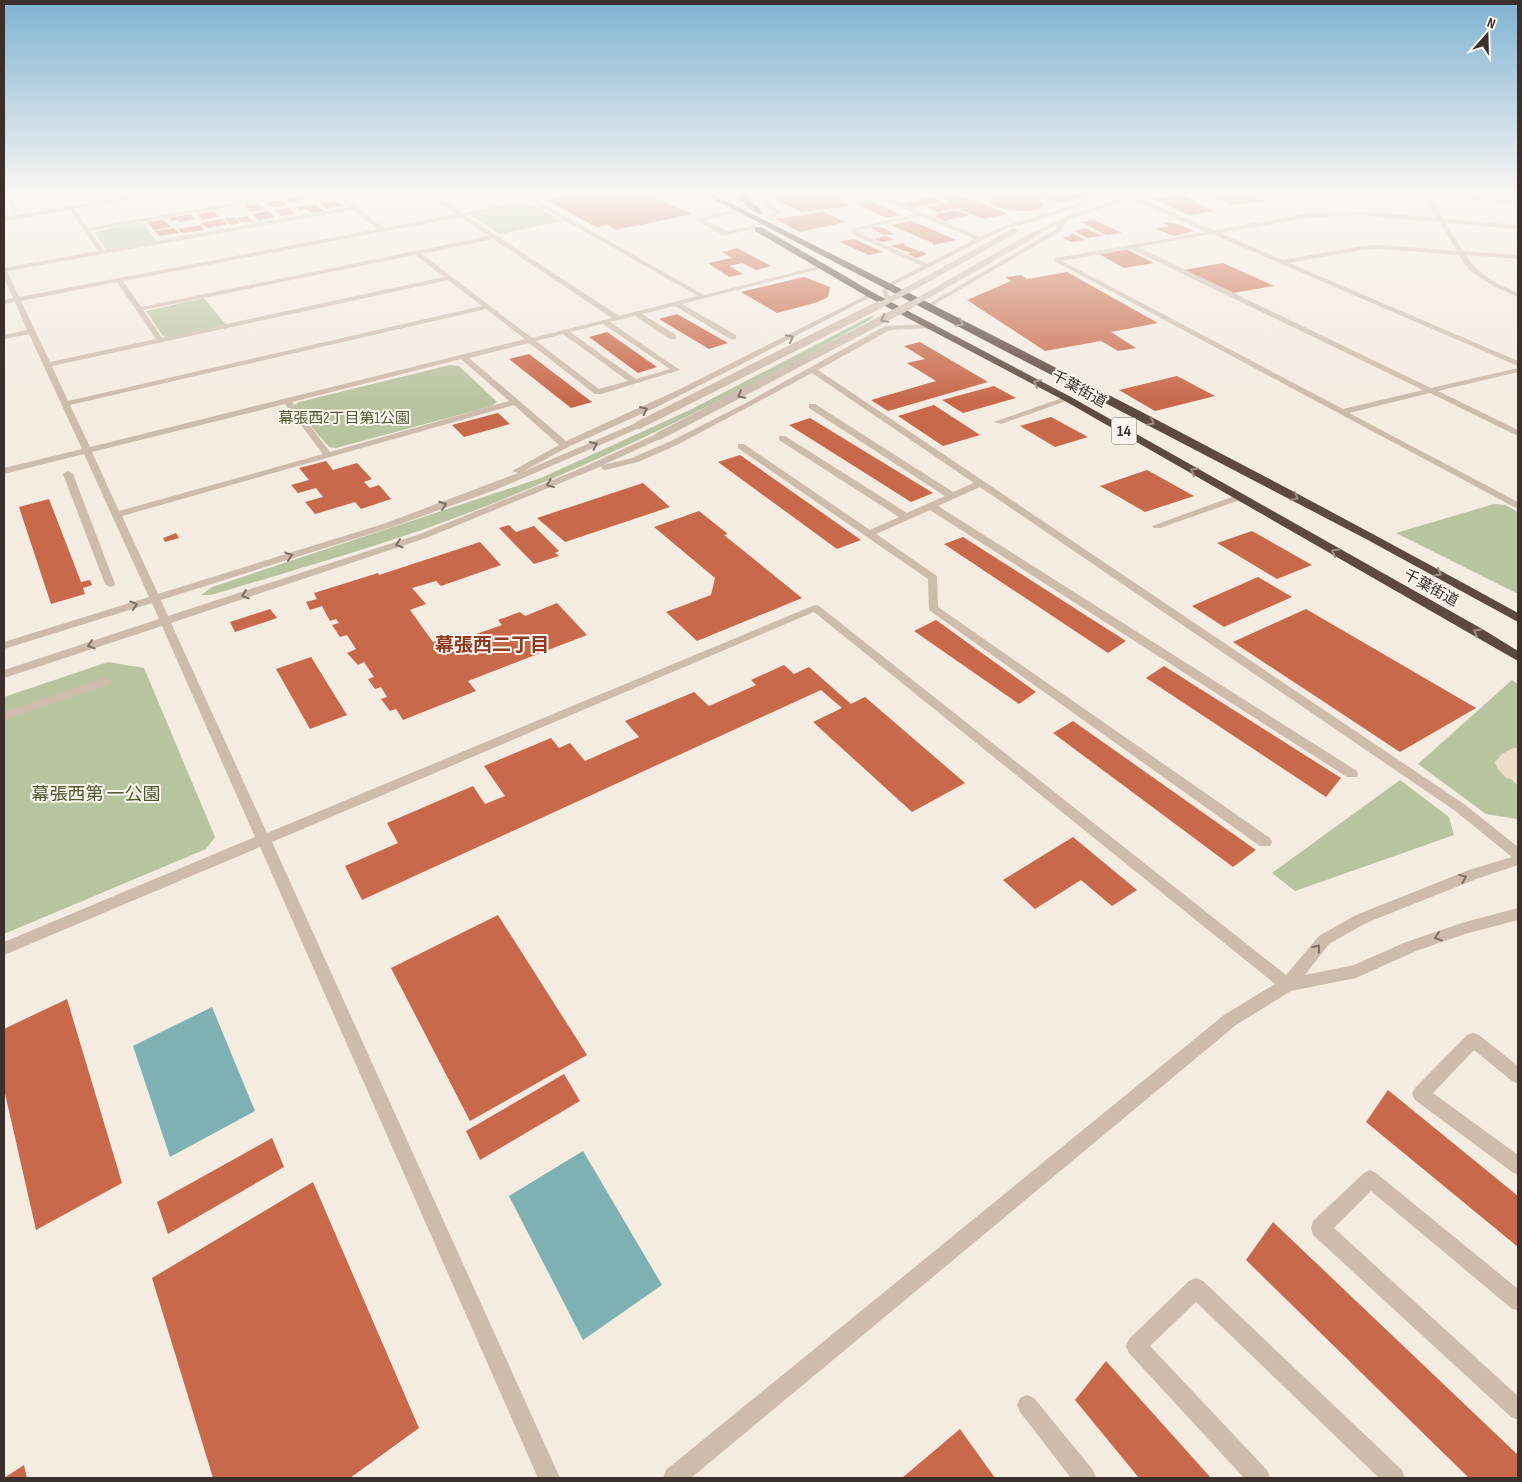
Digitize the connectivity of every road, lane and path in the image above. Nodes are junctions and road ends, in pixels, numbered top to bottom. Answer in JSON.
{"nodes":[{"id":1,"x":43,"y":263,"type":"edge"},
{"id":2,"x":209,"y":263,"type":"edge"},
{"id":3,"x":366,"y":263,"type":"edge"},
{"id":4,"x":430,"y":263,"type":"edge"},
{"id":5,"x":534,"y":263,"type":"edge"},
{"id":6,"x":644,"y":263,"type":"edge"},
{"id":7,"x":817,"y":263,"type":"edge"},
{"id":8,"x":844,"y":263,"type":"edge"},
{"id":9,"x":921,"y":263,"type":"edge"},
{"id":10,"x":933,"y":263,"type":"edge"},
{"id":11,"x":957,"y":263,"type":"edge"},
{"id":12,"x":985,"y":263,"type":"edge"},
{"id":13,"x":1002,"y":263,"type":"edge"},
{"id":14,"x":1062,"y":263,"type":"edge"},
{"id":15,"x":1165,"y":263,"type":"edge"},
{"id":16,"x":1286,"y":263,"type":"edge"},
{"id":17,"x":1466,"y":263,"type":"edge"},
{"id":18,"x":927,"y":266,"type":"junction"},
{"id":19,"x":824,"y":267,"type":"junction"},
{"id":20,"x":4,"y":270,"type":"edge"},
{"id":21,"x":450,"y":278,"type":"junction"},
{"id":22,"x":120,"y":280,"type":"junction"},
{"id":23,"x":888,"y":286,"type":"junction"},
{"id":24,"x":871,"y":295,"type":"junction"},
{"id":25,"x":1518,"y":295,"type":"edge"},
{"id":26,"x":702,"y":296,"type":"junction"},
{"id":27,"x":10,"y":301,"type":"edge"},
{"id":28,"x":675,"y":303,"type":"junction"},
{"id":29,"x":890,"y":305,"type":"junction"},
{"id":30,"x":928,"y":306,"type":"junction"},
{"id":31,"x":486,"y":307,"type":"junction"},
{"id":32,"x":139,"y":309,"type":"junction"},
{"id":33,"x":635,"y":313,"type":"junction"},
{"id":34,"x":617,"y":318,"type":"junction"},
{"id":35,"x":603,"y":321,"type":"junction"},
{"id":36,"x":932,"y":326,"type":"junction"},
{"id":37,"x":563,"y":331,"type":"junction"},
{"id":38,"x":31,"y":332,"type":"junction"},
{"id":39,"x":4,"y":337,"type":"edge"},
{"id":40,"x":673,"y":337,"type":"dead end"},
{"id":41,"x":733,"y":337,"type":"dead end"},
{"id":42,"x":530,"y":340,"type":"junction"},
{"id":43,"x":160,"y":341,"type":"junction"},
{"id":44,"x":462,"y":356,"type":"junction"},
{"id":45,"x":1518,"y":364,"type":"edge"},
{"id":46,"x":47,"y":365,"type":"junction"},
{"id":47,"x":813,"y":370,"type":"junction"},
{"id":48,"x":1518,"y":370,"type":"edge"},
{"id":49,"x":635,"y":382,"type":"junction"},
{"id":50,"x":1430,"y":391,"type":"junction"},
{"id":51,"x":1068,"y":399,"type":"junction"},
{"id":52,"x":286,"y":400,"type":"junction"},
{"id":53,"x":515,"y":402,"type":"junction"},
{"id":54,"x":64,"y":404,"type":"junction"},
{"id":55,"x":812,"y":406,"type":"dead end"},
{"id":56,"x":1342,"y":412,"type":"junction"},
{"id":57,"x":998,"y":422,"type":"dead end"},
{"id":58,"x":1518,"y":433,"type":"edge"},
{"id":59,"x":782,"y":438,"type":"dead end"},
{"id":60,"x":565,"y":445,"type":"junction"},
{"id":61,"x":741,"y":446,"type":"dead end"},
{"id":62,"x":85,"y":450,"type":"junction"},
{"id":63,"x":328,"y":455,"type":"junction"},
{"id":64,"x":4,"y":471,"type":"edge"},
{"id":65,"x":580,"y":472,"type":"junction"},
{"id":66,"x":68,"y":474,"type":"dead end"},
{"id":67,"x":981,"y":483,"type":"junction"},
{"id":68,"x":492,"y":488,"type":"junction"},
{"id":69,"x":952,"y":496,"type":"junction"},
{"id":70,"x":1240,"y":497,"type":"junction"},
{"id":71,"x":931,"y":506,"type":"junction"},
{"id":72,"x":1518,"y":506,"type":"edge"},
{"id":73,"x":116,"y":515,"type":"junction"},
{"id":74,"x":906,"y":517,"type":"junction"},
{"id":75,"x":1157,"y":526,"type":"dead end"},
{"id":76,"x":869,"y":534,"type":"junction"},
{"id":77,"x":110,"y":584,"type":"dead end"},
{"id":78,"x":154,"y":598,"type":"junction"},
{"id":79,"x":1518,"y":618,"type":"edge"},
{"id":80,"x":165,"y":621,"type":"junction"},
{"id":81,"x":4,"y":646,"type":"edge"},
{"id":82,"x":1518,"y":657,"type":"edge"},
{"id":83,"x":4,"y":674,"type":"edge"},
{"id":84,"x":106,"y":681,"type":"dead end"},
{"id":85,"x":4,"y":716,"type":"edge"},
{"id":86,"x":1352,"y":774,"type":"dead end"},
{"id":87,"x":263,"y":840,"type":"junction"},
{"id":88,"x":1265,"y":842,"type":"dead end"},
{"id":89,"x":1518,"y":854,"type":"edge"},
{"id":90,"x":1518,"y":860,"type":"edge"},
{"id":91,"x":1518,"y":914,"type":"edge"},
{"id":92,"x":4,"y":948,"type":"edge"},
{"id":93,"x":1286,"y":985,"type":"junction"},
{"id":94,"x":1518,"y":1076,"type":"edge"},
{"id":95,"x":1518,"y":1166,"type":"edge"},
{"id":96,"x":1518,"y":1301,"type":"edge"},
{"id":97,"x":1027,"y":1405,"type":"dead end"},
{"id":98,"x":1518,"y":1410,"type":"edge"},
{"id":99,"x":549,"y":1478,"type":"edge"},
{"id":100,"x":674,"y":1478,"type":"edge"},
{"id":101,"x":1085,"y":1478,"type":"edge"},
{"id":102,"x":1259,"y":1478,"type":"edge"},
{"id":103,"x":1394,"y":1478,"type":"edge"}],
"edges":[{"from":1,"to":20,"type":"street"},
{"from":2,"to":22,"type":"street"},
{"from":3,"to":32,"type":"street"},
{"from":4,"to":21,"type":"street"},
{"from":5,"to":34,"type":"street"},
{"from":6,"to":26,"type":"street"},
{"from":7,"to":19,"type":"highway","name":"千葉街道","number":"14"},
{"from":8,"to":23,"type":"highway","name":"千葉街道","number":"14"},
{"from":9,"to":18,"type":"street"},
{"from":10,"to":18,"type":"street"},
{"from":68,"to":11,"type":"street","one_way":true,"bridge":true},
{"from":12,"to":65,"type":"street","one_way":true,"bridge":true},
{"from":13,"to":30,"type":"street"},
{"from":14,"to":56,"type":"street"},
{"from":15,"to":50,"type":"street"},
{"from":16,"to":45,"type":"street"},
{"from":17,"to":25,"type":"street"},
{"from":18,"to":23,"type":"street"},
{"from":19,"to":24,"type":"highway","name":"千葉街道","number":"14"},
{"from":19,"to":26,"type":"street"},
{"from":20,"to":27,"type":"street"},
{"from":21,"to":31,"type":"street"},
{"from":21,"to":43,"type":"street"},
{"from":22,"to":27,"type":"street"},
{"from":22,"to":32,"type":"street"},
{"from":23,"to":29,"type":"street"},
{"from":23,"to":30,"type":"highway","name":"千葉街道","number":"14"},
{"from":24,"to":29,"type":"highway","name":"千葉街道","number":"14"},
{"from":60,"to":24,"type":"street","one_way":true},
{"from":26,"to":28,"type":"street"},
{"from":27,"to":38,"type":"street"},
{"from":28,"to":33,"type":"street"},
{"from":28,"to":41,"type":"street"},
{"from":29,"to":36,"type":"highway","name":"千葉街道","number":"14"},
{"from":30,"to":79,"type":"highway","name":"千葉街道","number":"14","one_way":true},
{"from":31,"to":42,"type":"street"},
{"from":31,"to":54,"type":"street"},
{"from":32,"to":43,"type":"street"},
{"from":33,"to":34,"type":"street"},
{"from":33,"to":40,"type":"street"},
{"from":34,"to":35,"type":"street"},
{"from":35,"to":37,"type":"street"},
{"from":35,"to":49,"type":"street"},
{"from":36,"to":47,"type":"street"},
{"from":51,"to":36,"type":"highway","name":"千葉街道","number":"14","one_way":true},
{"from":37,"to":42,"type":"street"},
{"from":37,"to":49,"type":"street"},
{"from":38,"to":39,"type":"street"},
{"from":38,"to":46,"type":"street"},
{"from":42,"to":44,"type":"street"},
{"from":42,"to":49,"type":"street"},
{"from":43,"to":46,"type":"street"},
{"from":44,"to":52,"type":"street"},
{"from":44,"to":53,"type":"street"},
{"from":46,"to":54,"type":"street"},
{"from":47,"to":65,"type":"street"},
{"from":47,"to":67,"type":"street"},
{"from":48,"to":50,"type":"street"},
{"from":50,"to":56,"type":"street"},
{"from":50,"to":58,"type":"street"},
{"from":51,"to":57,"type":"street"},
{"from":70,"to":51,"type":"highway","name":"千葉街道","number":"14","one_way":true},
{"from":52,"to":62,"type":"street"},
{"from":52,"to":63,"type":"street"},
{"from":53,"to":60,"type":"street"},
{"from":53,"to":63,"type":"street"},
{"from":54,"to":62,"type":"street"},
{"from":55,"to":69,"type":"street"},
{"from":56,"to":72,"type":"street"},
{"from":59,"to":74,"type":"street"},
{"from":60,"to":68,"type":"street"},
{"from":61,"to":76,"type":"street"},
{"from":62,"to":64,"type":"street"},
{"from":62,"to":73,"type":"street"},
{"from":63,"to":73,"type":"street"},
{"from":65,"to":80,"type":"street","one_way":true},
{"from":66,"to":77,"type":"street"},
{"from":67,"to":69,"type":"street"},
{"from":67,"to":89,"type":"street"},
{"from":78,"to":68,"type":"street","one_way":true},
{"from":69,"to":71,"type":"street"},
{"from":70,"to":75,"type":"street"},
{"from":82,"to":70,"type":"highway","name":"千葉街道","number":"14","one_way":true},
{"from":71,"to":74,"type":"street"},
{"from":71,"to":86,"type":"street"},
{"from":73,"to":78,"type":"street"},
{"from":74,"to":76,"type":"street"},
{"from":76,"to":88,"type":"street"},
{"from":78,"to":80,"type":"street"},
{"from":81,"to":78,"type":"street","one_way":true},
{"from":80,"to":83,"type":"street","one_way":true},
{"from":80,"to":87,"type":"street"},
{"from":84,"to":85,"type":"street"},
{"from":87,"to":92,"type":"street"},
{"from":87,"to":93,"type":"street"},
{"from":87,"to":99,"type":"street"},
{"from":93,"to":90,"type":"street","one_way":true},
{"from":91,"to":93,"type":"street","one_way":true},
{"from":93,"to":100,"type":"street"},
{"from":94,"to":95,"type":"street"},
{"from":96,"to":98,"type":"street"},
{"from":97,"to":101,"type":"street"},
{"from":102,"to":103,"type":"street"}]}
